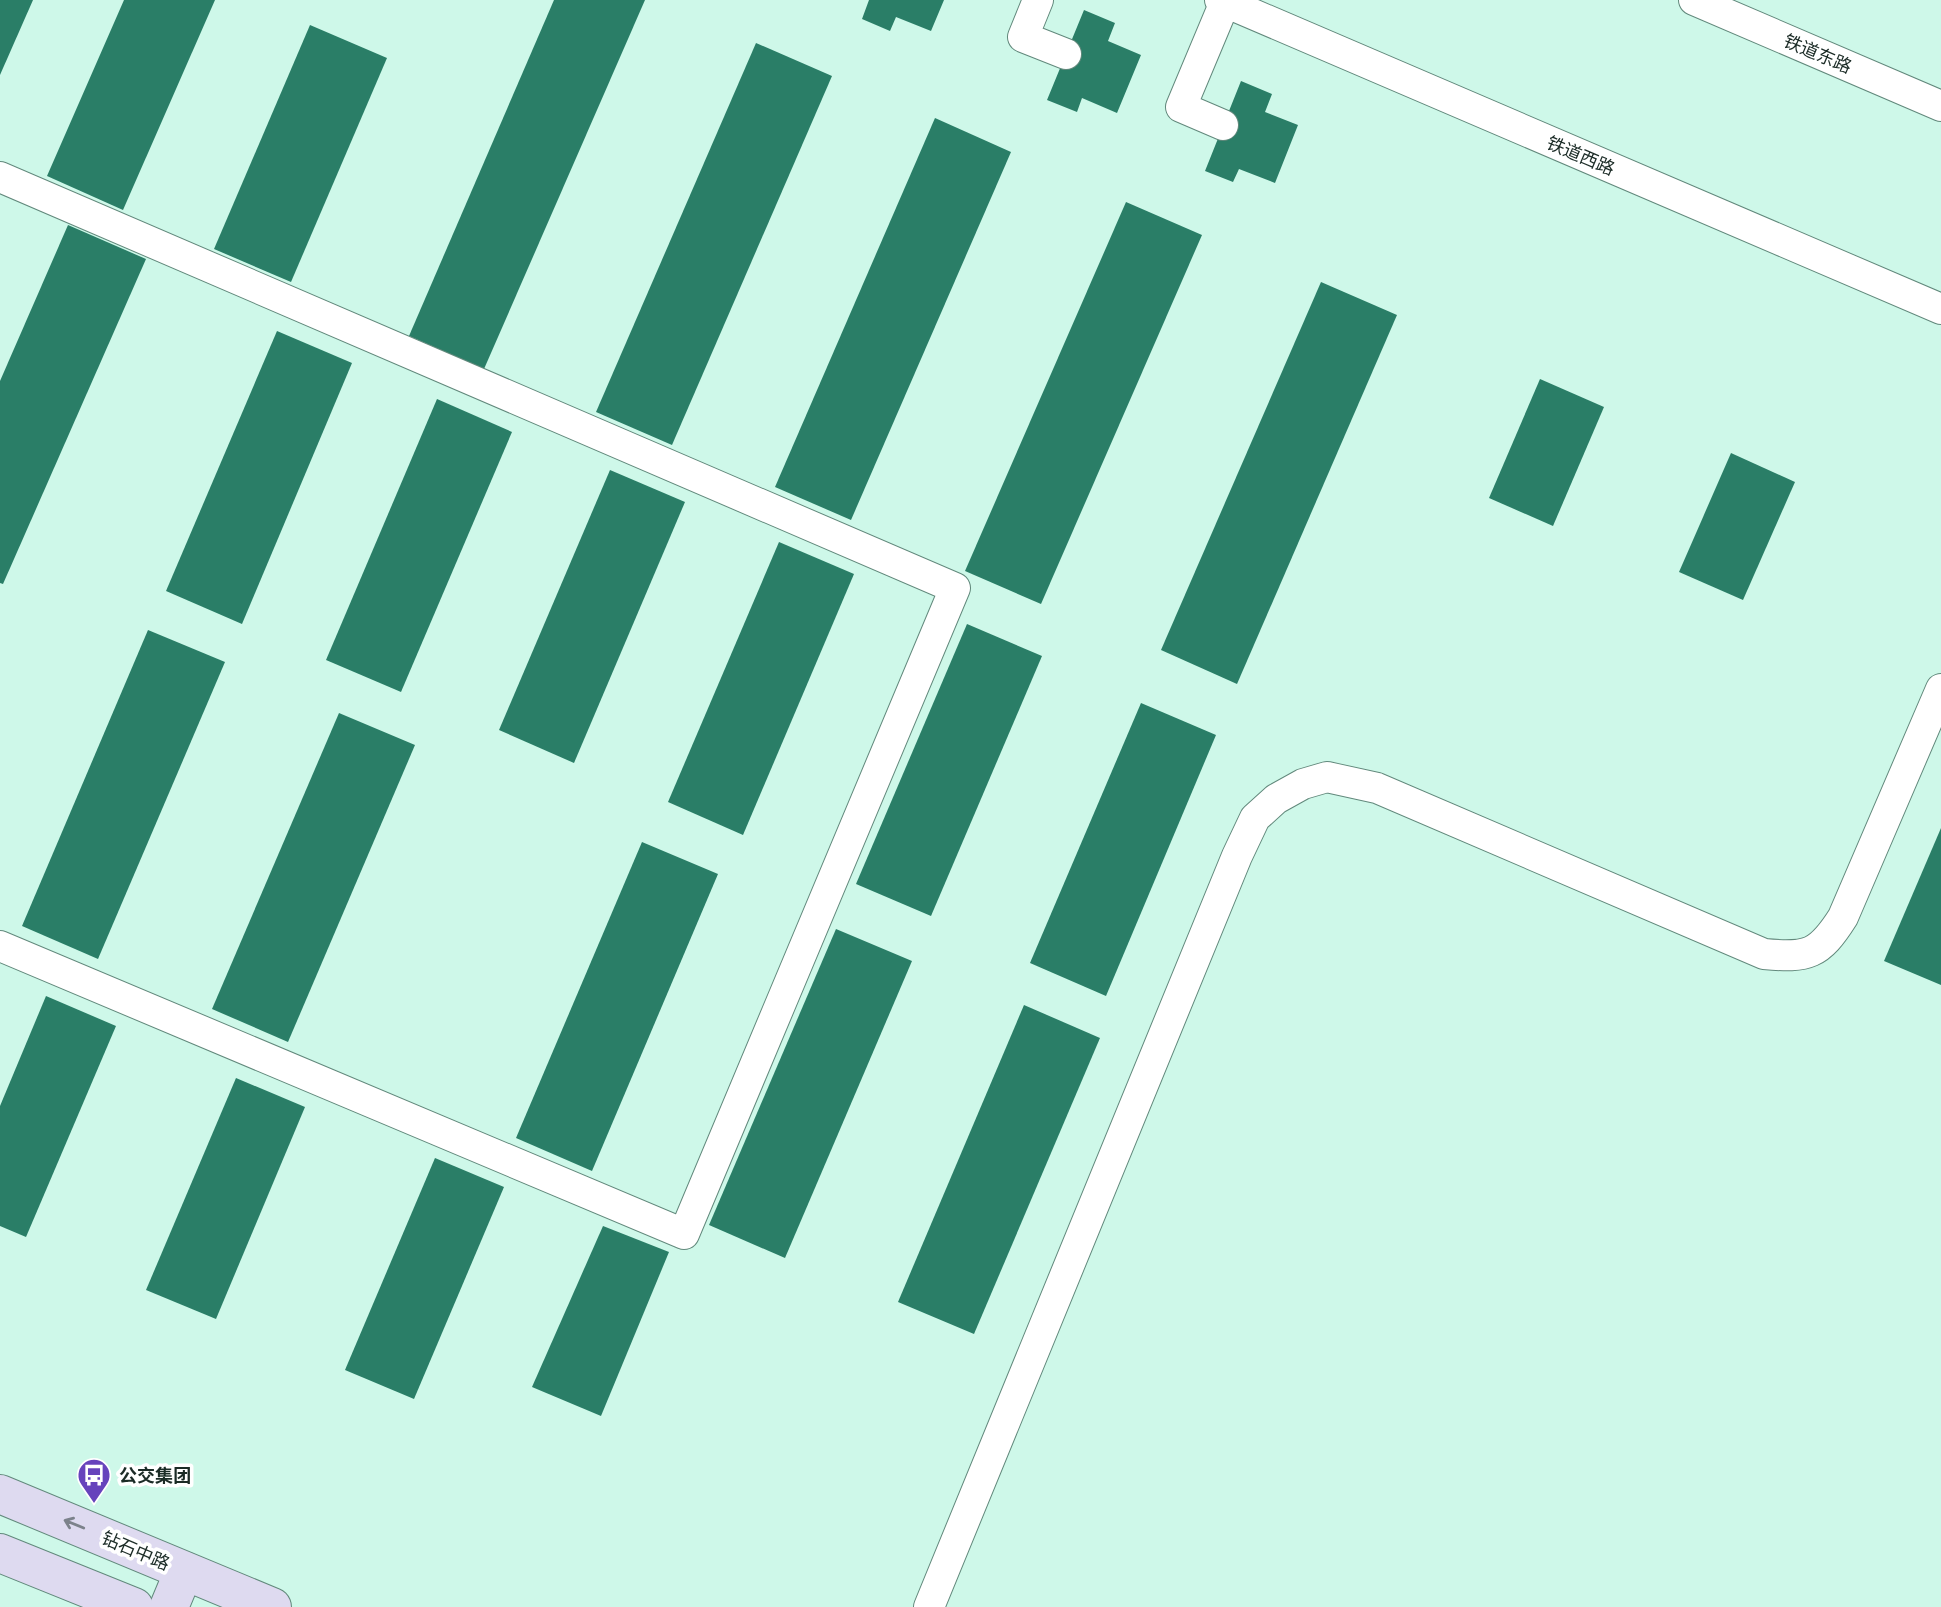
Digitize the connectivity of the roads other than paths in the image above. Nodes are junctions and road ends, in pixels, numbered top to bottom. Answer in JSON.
{"nodes":[{"id":1,"x":1038,"y":0,"type":"edge"},
{"id":2,"x":1694,"y":0,"type":"edge"},
{"id":3,"x":1222,"y":1,"type":"edge"},
{"id":4,"x":1066,"y":54,"type":"dead end"},
{"id":5,"x":1941,"y":106,"type":"edge"},
{"id":6,"x":1223,"y":125,"type":"dead end"},
{"id":7,"x":0,"y":177,"type":"edge"},
{"id":8,"x":1941,"y":309,"type":"edge"},
{"id":9,"x":1941,"y":689,"type":"edge"},
{"id":10,"x":0,"y":946,"type":"edge"},
{"id":11,"x":0,"y":1494,"type":"edge"},
{"id":12,"x":0,"y":1553,"type":"edge"},
{"id":13,"x":184,"y":1571,"type":"junction"},
{"id":14,"x":134,"y":1607,"type":"edge"},
{"id":15,"x":169,"y":1607,"type":"edge"},
{"id":16,"x":272,"y":1607,"type":"edge"},
{"id":17,"x":929,"y":1607,"type":"edge"}],
"edges":[{"from":1,"to":4,"type":"street"},
{"from":2,"to":5,"type":"street","name":"铁道东路"},
{"from":3,"to":6,"type":"street"},
{"from":3,"to":8,"type":"street","name":"铁道西路"},
{"from":7,"to":10,"type":"street"},
{"from":9,"to":17,"type":"street"},
{"from":13,"to":11,"type":"main road","name":"钻石中路","one_way":true},
{"from":12,"to":14,"type":"main road"},
{"from":13,"to":15,"type":"main road"},
{"from":13,"to":16,"type":"main road","name":"钻石中路"}]}
